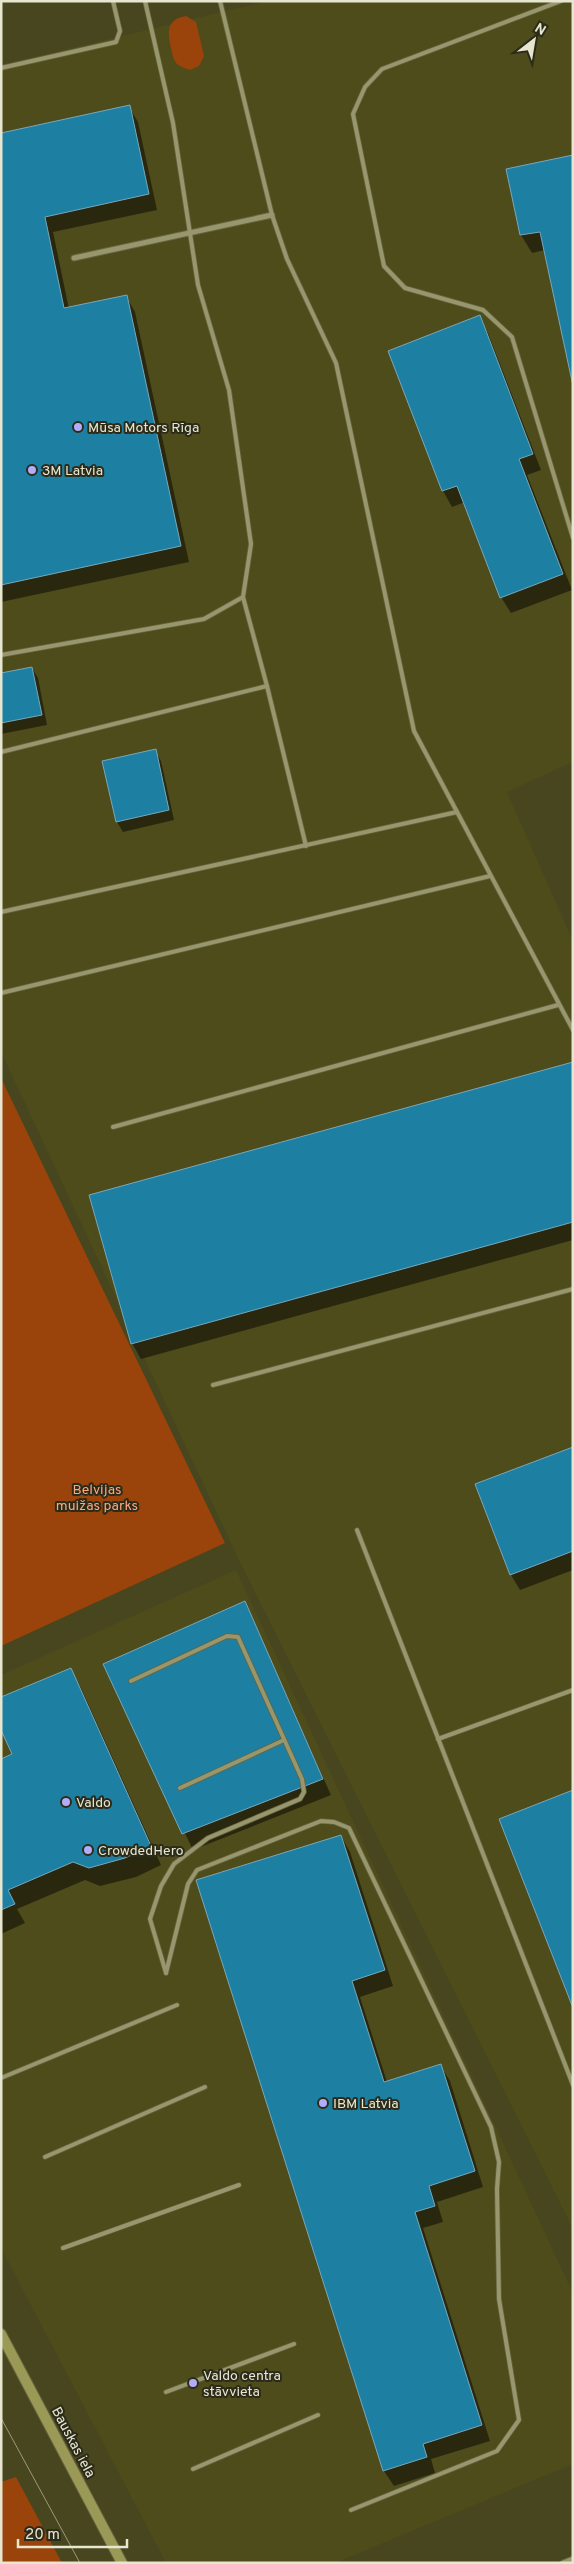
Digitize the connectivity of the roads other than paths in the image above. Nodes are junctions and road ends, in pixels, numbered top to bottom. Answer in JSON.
{"nodes":[{"id":1,"x":113,"y":1,"type":"edge"},
{"id":2,"x":145,"y":1,"type":"edge"},
{"id":3,"x":220,"y":1,"type":"edge"},
{"id":4,"x":561,"y":1,"type":"edge"},
{"id":5,"x":1,"y":68,"type":"edge"},
{"id":6,"x":272,"y":216,"type":"junction"},
{"id":7,"x":190,"y":232,"type":"junction"},
{"id":8,"x":74,"y":258,"type":"dead end"},
{"id":9,"x":573,"y":538,"type":"edge"},
{"id":10,"x":243,"y":597,"type":"junction"},
{"id":11,"x":1,"y":655,"type":"edge"},
{"id":12,"x":266,"y":686,"type":"junction"},
{"id":13,"x":1,"y":752,"type":"edge"},
{"id":14,"x":457,"y":812,"type":"junction"},
{"id":15,"x":306,"y":846,"type":"junction"},
{"id":16,"x":490,"y":876,"type":"junction"},
{"id":17,"x":1,"y":912,"type":"edge"},
{"id":18,"x":1,"y":993,"type":"edge"},
{"id":19,"x":558,"y":1005,"type":"junction"},
{"id":20,"x":573,"y":1030,"type":"edge"},
{"id":21,"x":113,"y":1128,"type":"dead end"},
{"id":22,"x":573,"y":1289,"type":"edge"},
{"id":23,"x":213,"y":1385,"type":"dead end"},
{"id":24,"x":357,"y":1530,"type":"dead end"},
{"id":25,"x":131,"y":1681,"type":"dead end"},
{"id":26,"x":573,"y":1690,"type":"edge"},
{"id":27,"x":438,"y":1739,"type":"junction"},
{"id":28,"x":284,"y":1740,"type":"junction"},
{"id":29,"x":180,"y":1788,"type":"dead end"},
{"id":30,"x":177,"y":2005,"type":"dead end"},
{"id":31,"x":1,"y":2078,"type":"edge"},
{"id":32,"x":573,"y":2085,"type":"edge"},
{"id":33,"x":205,"y":2087,"type":"dead end"},
{"id":34,"x":45,"y":2157,"type":"dead end"},
{"id":35,"x":239,"y":2185,"type":"dead end"},
{"id":36,"x":63,"y":2248,"type":"dead end"},
{"id":37,"x":1,"y":2334,"type":"edge"},
{"id":38,"x":294,"y":2344,"type":"dead end"},
{"id":39,"x":166,"y":2392,"type":"dead end"},
{"id":40,"x":318,"y":2415,"type":"dead end"},
{"id":41,"x":193,"y":2469,"type":"dead end"},
{"id":42,"x":351,"y":2510,"type":"dead end"},
{"id":43,"x":573,"y":2559,"type":"edge"},
{"id":44,"x":122,"y":2563,"type":"edge"},
{"id":45,"x":563,"y":2563,"type":"edge"}],
"edges":[{"from":1,"to":5,"type":"lane"},
{"from":2,"to":7,"type":"lane"},
{"from":3,"to":6,"type":"lane"},
{"from":4,"to":9,"type":"lane"},
{"from":6,"to":7,"type":"street"},
{"from":6,"to":14,"type":"lane"},
{"from":7,"to":8,"type":"street"},
{"from":7,"to":10,"type":"lane"},
{"from":10,"to":11,"type":"lane"},
{"from":10,"to":12,"type":"lane"},
{"from":12,"to":13,"type":"lane"},
{"from":12,"to":15,"type":"lane"},
{"from":14,"to":15,"type":"lane"},
{"from":14,"to":16,"type":"lane"},
{"from":15,"to":17,"type":"lane"},
{"from":16,"to":18,"type":"lane"},
{"from":16,"to":19,"type":"lane"},
{"from":19,"to":20,"type":"lane"},
{"from":19,"to":21,"type":"lane"},
{"from":22,"to":23,"type":"lane"},
{"from":24,"to":27,"type":"lane"},
{"from":25,"to":28,"type":"lane"},
{"from":26,"to":27,"type":"lane"},
{"from":27,"to":32,"type":"lane"},
{"from":28,"to":29,"type":"lane"},
{"from":28,"to":42,"type":"lane"},
{"from":30,"to":31,"type":"lane"},
{"from":33,"to":34,"type":"lane"},
{"from":35,"to":36,"type":"lane"},
{"from":37,"to":44,"type":"street","name":"Bauskas iela"},
{"from":38,"to":39,"type":"lane"},
{"from":40,"to":41,"type":"lane"},
{"from":43,"to":45,"type":"street"}]}
